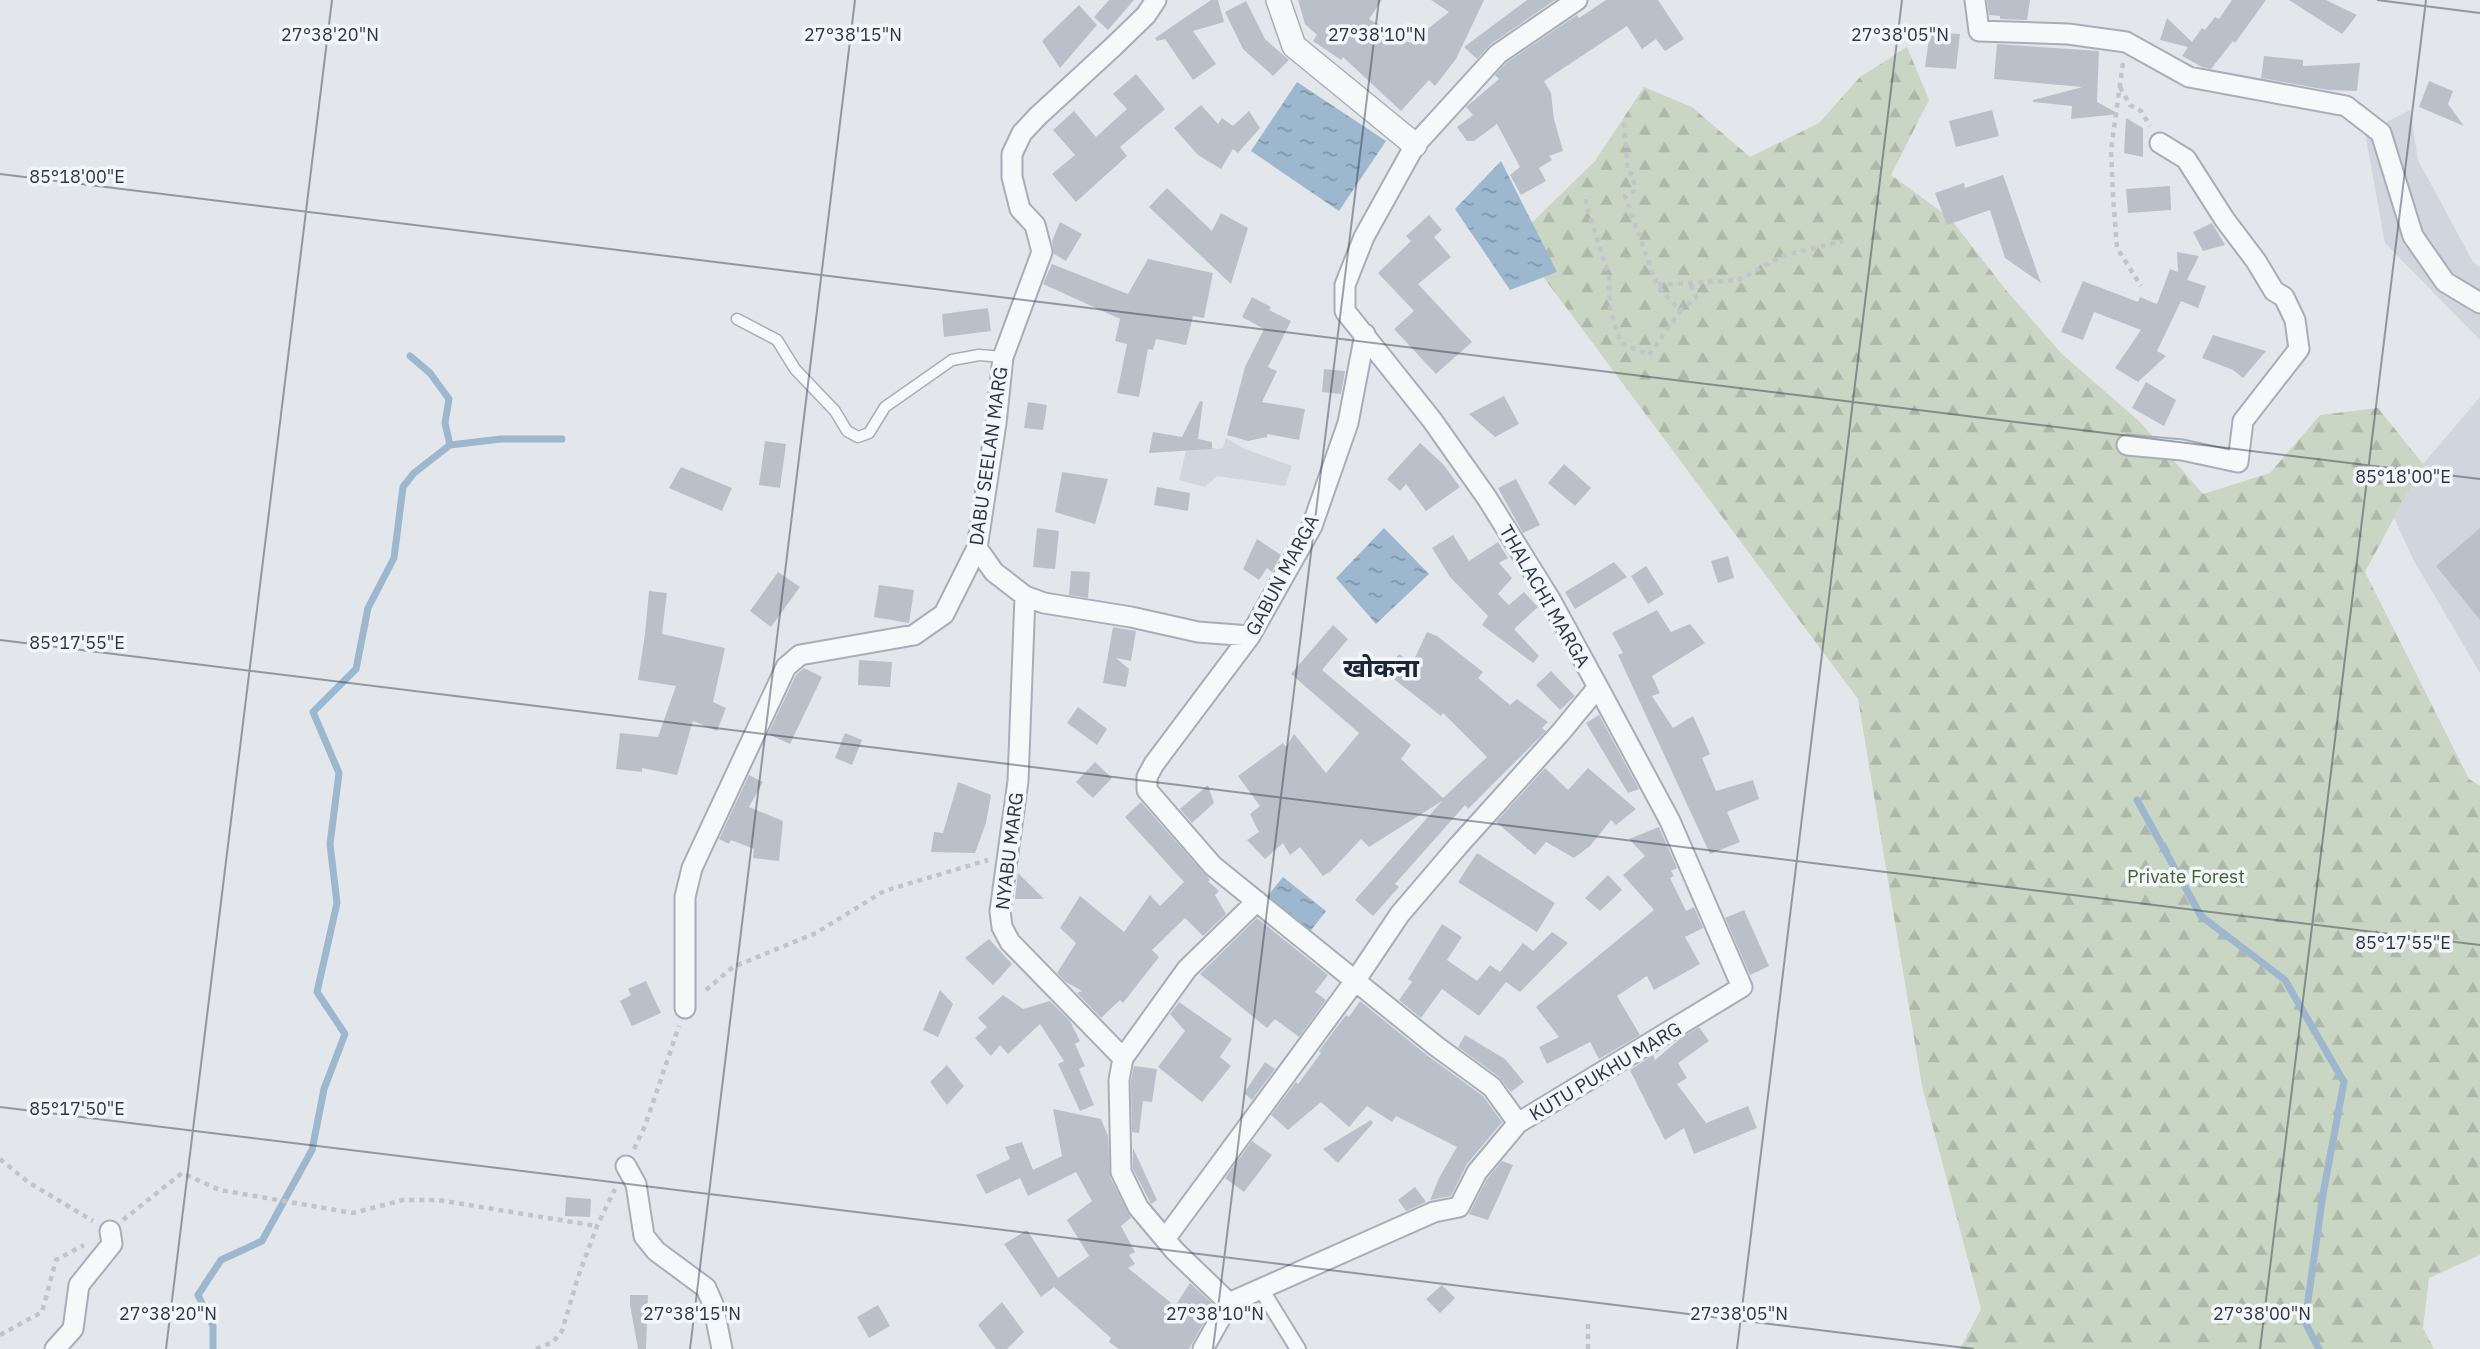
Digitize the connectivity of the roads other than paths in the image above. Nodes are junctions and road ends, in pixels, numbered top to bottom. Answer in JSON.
{"nodes":[{"id":1,"x":1157,"y":0,"type":"edge"},
{"id":2,"x":1278,"y":0,"type":"edge"},
{"id":3,"x":1577,"y":0,"type":"edge"},
{"id":4,"x":1975,"y":0,"type":"edge"},
{"id":5,"x":2160,"y":143,"type":"road end"},
{"id":6,"x":1415,"y":145,"type":"junction"},
{"id":7,"x":2480,"y":303,"type":"edge"},
{"id":8,"x":737,"y":319,"type":"dead end"},
{"id":9,"x":1365,"y":334,"type":"junction"},
{"id":10,"x":1003,"y":358,"type":"junction"},
{"id":11,"x":2127,"y":444,"type":"dead end"},
{"id":12,"x":977,"y":548,"type":"junction"},
{"id":13,"x":1025,"y":596,"type":"junction"},
{"id":14,"x":1250,"y":636,"type":"junction"},
{"id":15,"x":1598,"y":687,"type":"junction"},
{"id":16,"x":1257,"y":901,"type":"junction"},
{"id":17,"x":1354,"y":981,"type":"junction"},
{"id":18,"x":685,"y":1007,"type":"road end"},
{"id":19,"x":1123,"y":1058,"type":"junction"},
{"id":20,"x":1518,"y":1123,"type":"junction"},
{"id":21,"x":626,"y":1166,"type":"road end"},
{"id":22,"x":110,"y":1231,"type":"road end"},
{"id":23,"x":1165,"y":1239,"type":"junction"},
{"id":24,"x":1261,"y":1289,"type":"junction"},
{"id":25,"x":1229,"y":1303,"type":"junction"},
{"id":26,"x":55,"y":1349,"type":"edge"},
{"id":27,"x":722,"y":1349,"type":"edge"},
{"id":28,"x":1203,"y":1349,"type":"edge"},
{"id":29,"x":1297,"y":1349,"type":"edge"}],
"edges":[{"from":1,"to":10,"type":"street","name":"DABU SEELAN MARG"},
{"from":2,"to":6,"type":"street"},
{"from":3,"to":6,"type":"street","name":"THALACHI MARGA"},
{"from":4,"to":7,"type":"street"},
{"from":5,"to":11,"type":"street"},
{"from":6,"to":9,"type":"street","name":"THALACHI MARGA"},
{"from":8,"to":10,"type":"lane"},
{"from":9,"to":14,"type":"street","name":"GABUN MARGA"},
{"from":9,"to":15,"type":"street","name":"THALACHI MARGA"},
{"from":10,"to":12,"type":"street","name":"DABU SEELAN MARG"},
{"from":12,"to":13,"type":"street"},
{"from":12,"to":18,"type":"street","name":"DABU SEELAN MARG"},
{"from":13,"to":14,"type":"street"},
{"from":13,"to":19,"type":"street","name":"NYABU MARG"},
{"from":14,"to":16,"type":"street","name":"GABUN MARGA"},
{"from":15,"to":17,"type":"street","name":"THALACHI MARGA"},
{"from":15,"to":20,"type":"street","name":"KUTU PUKHU MARG"},
{"from":16,"to":17,"type":"street"},
{"from":16,"to":19,"type":"street"},
{"from":17,"to":20,"type":"street"},
{"from":17,"to":23,"type":"street","name":"THALACHI MARGA"},
{"from":19,"to":23,"type":"street"},
{"from":20,"to":24,"type":"street","name":"KUTU PUKHU MARG"},
{"from":21,"to":27,"type":"street"},
{"from":22,"to":26,"type":"street"},
{"from":23,"to":25,"type":"street"},
{"from":24,"to":25,"type":"street","name":"KUTU PUKHU MARG"},
{"from":24,"to":29,"type":"street"},
{"from":25,"to":28,"type":"street"}]}
